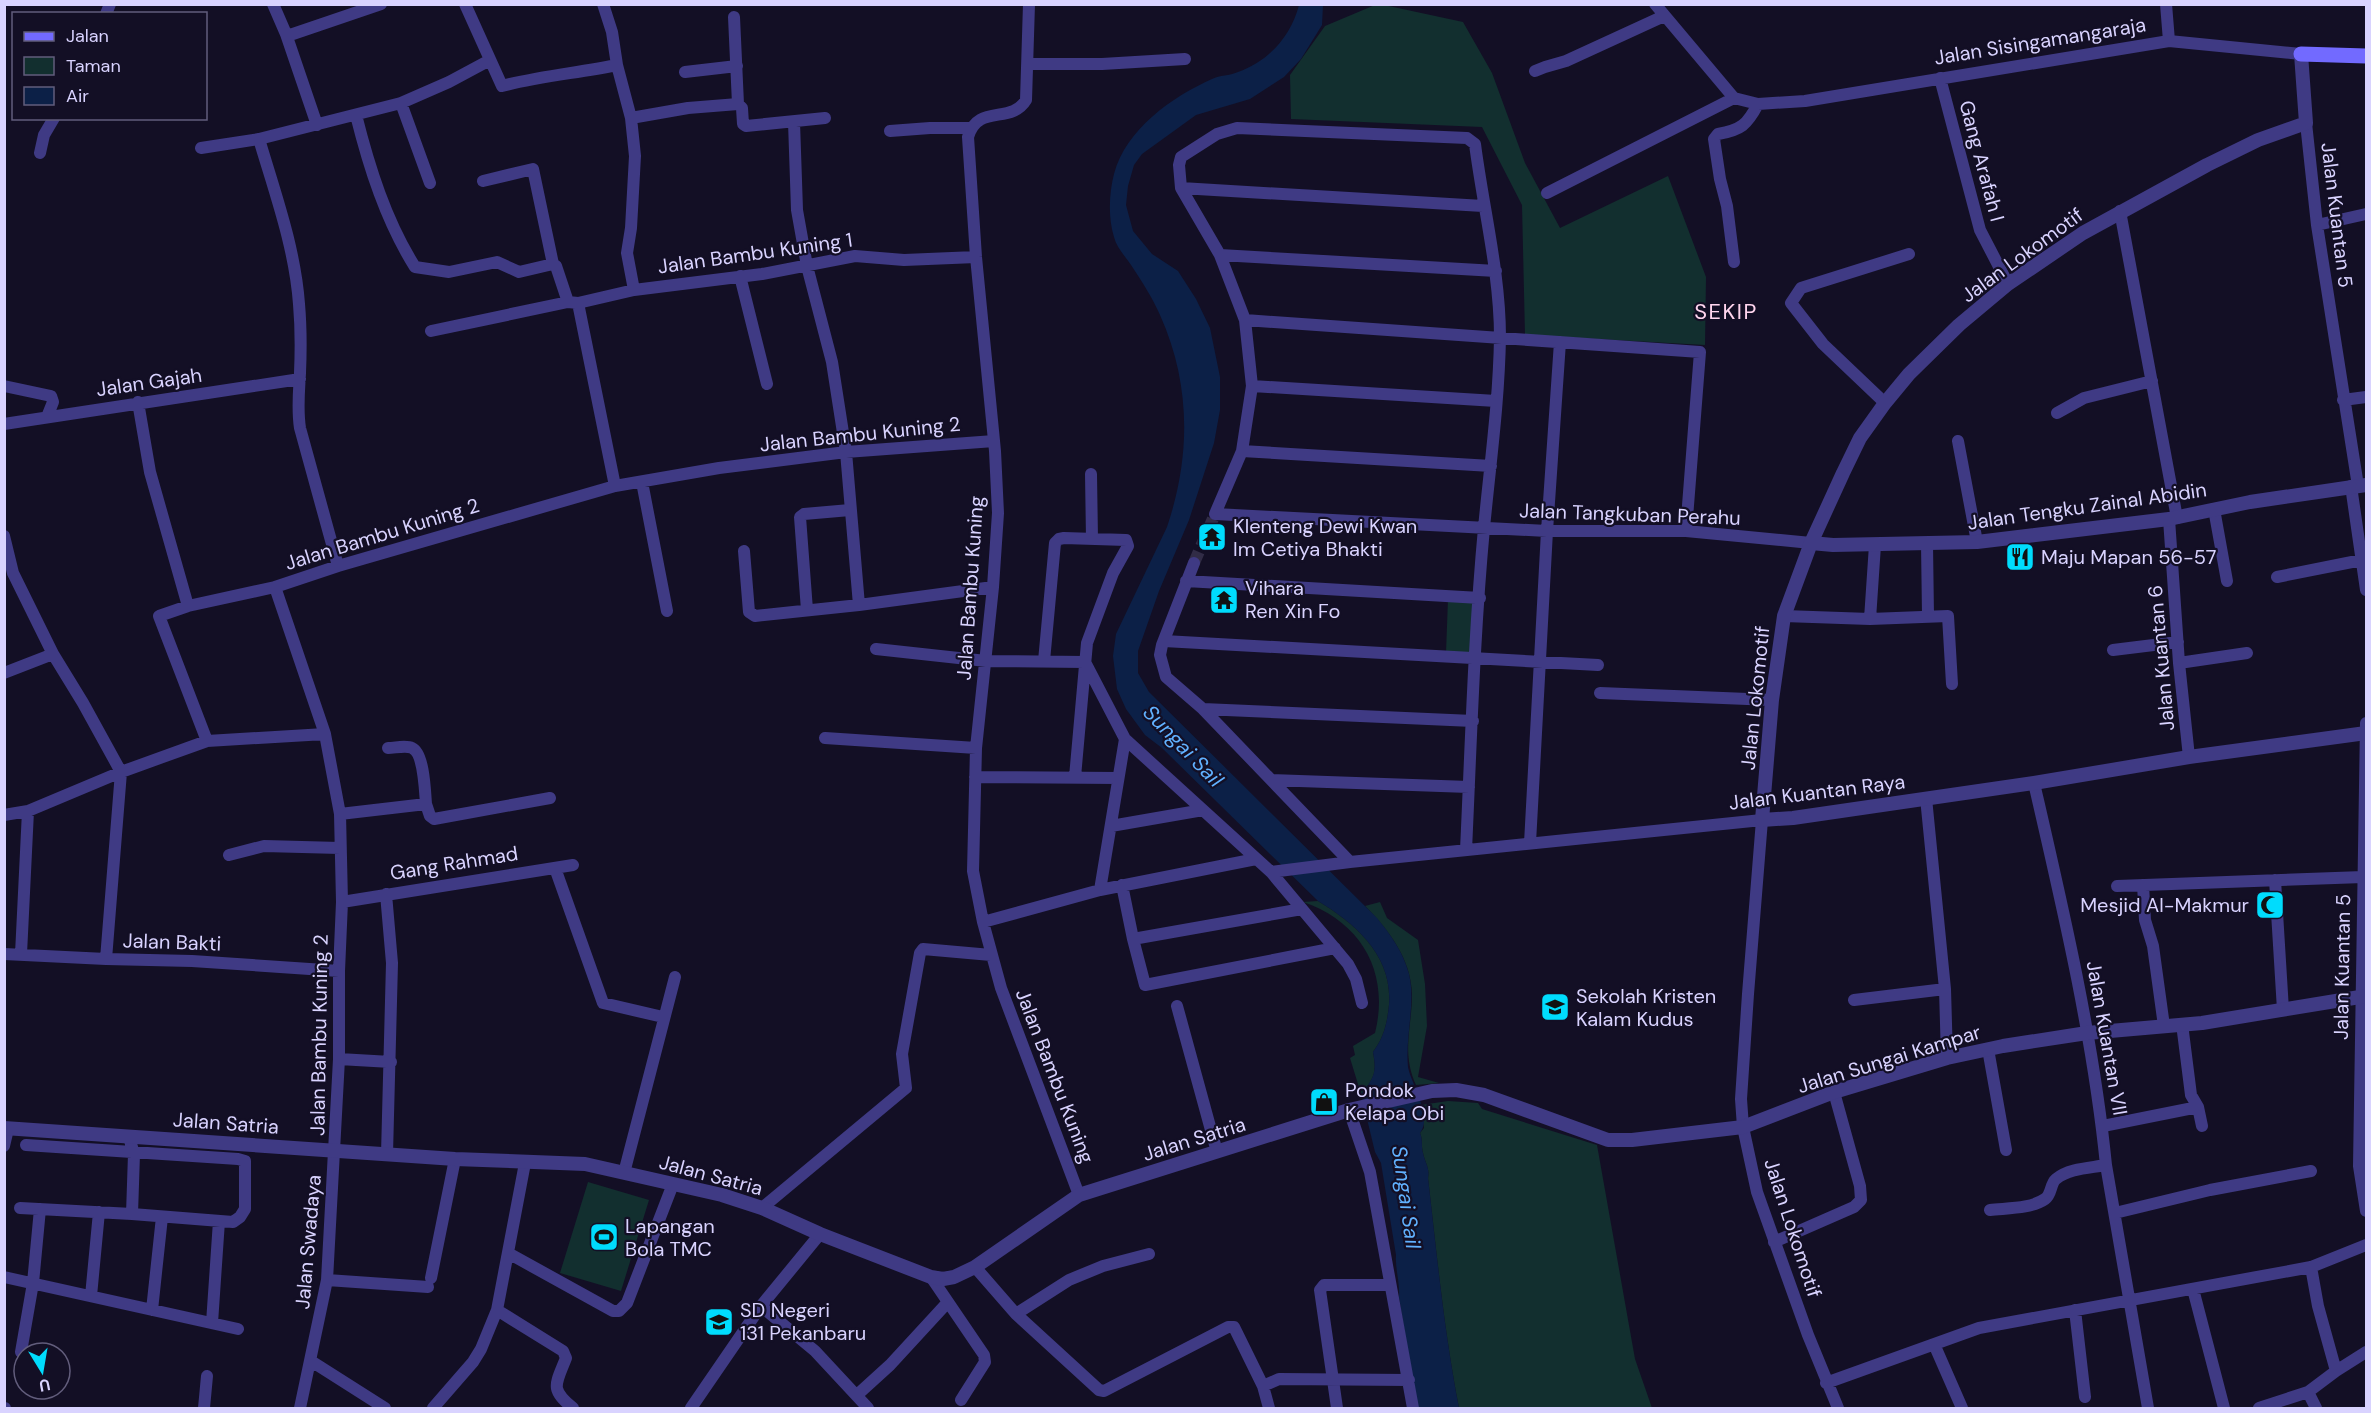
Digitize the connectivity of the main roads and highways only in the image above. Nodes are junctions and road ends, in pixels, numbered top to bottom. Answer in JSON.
{"nodes":[{"id":1,"x":2301,"y":54,"type":"road end"},
{"id":2,"x":2366,"y":56,"type":"edge"}],
"edges":[{"from":1,"to":2,"type":"main road","name":"Jalan Sisingamangaraja"}]}
